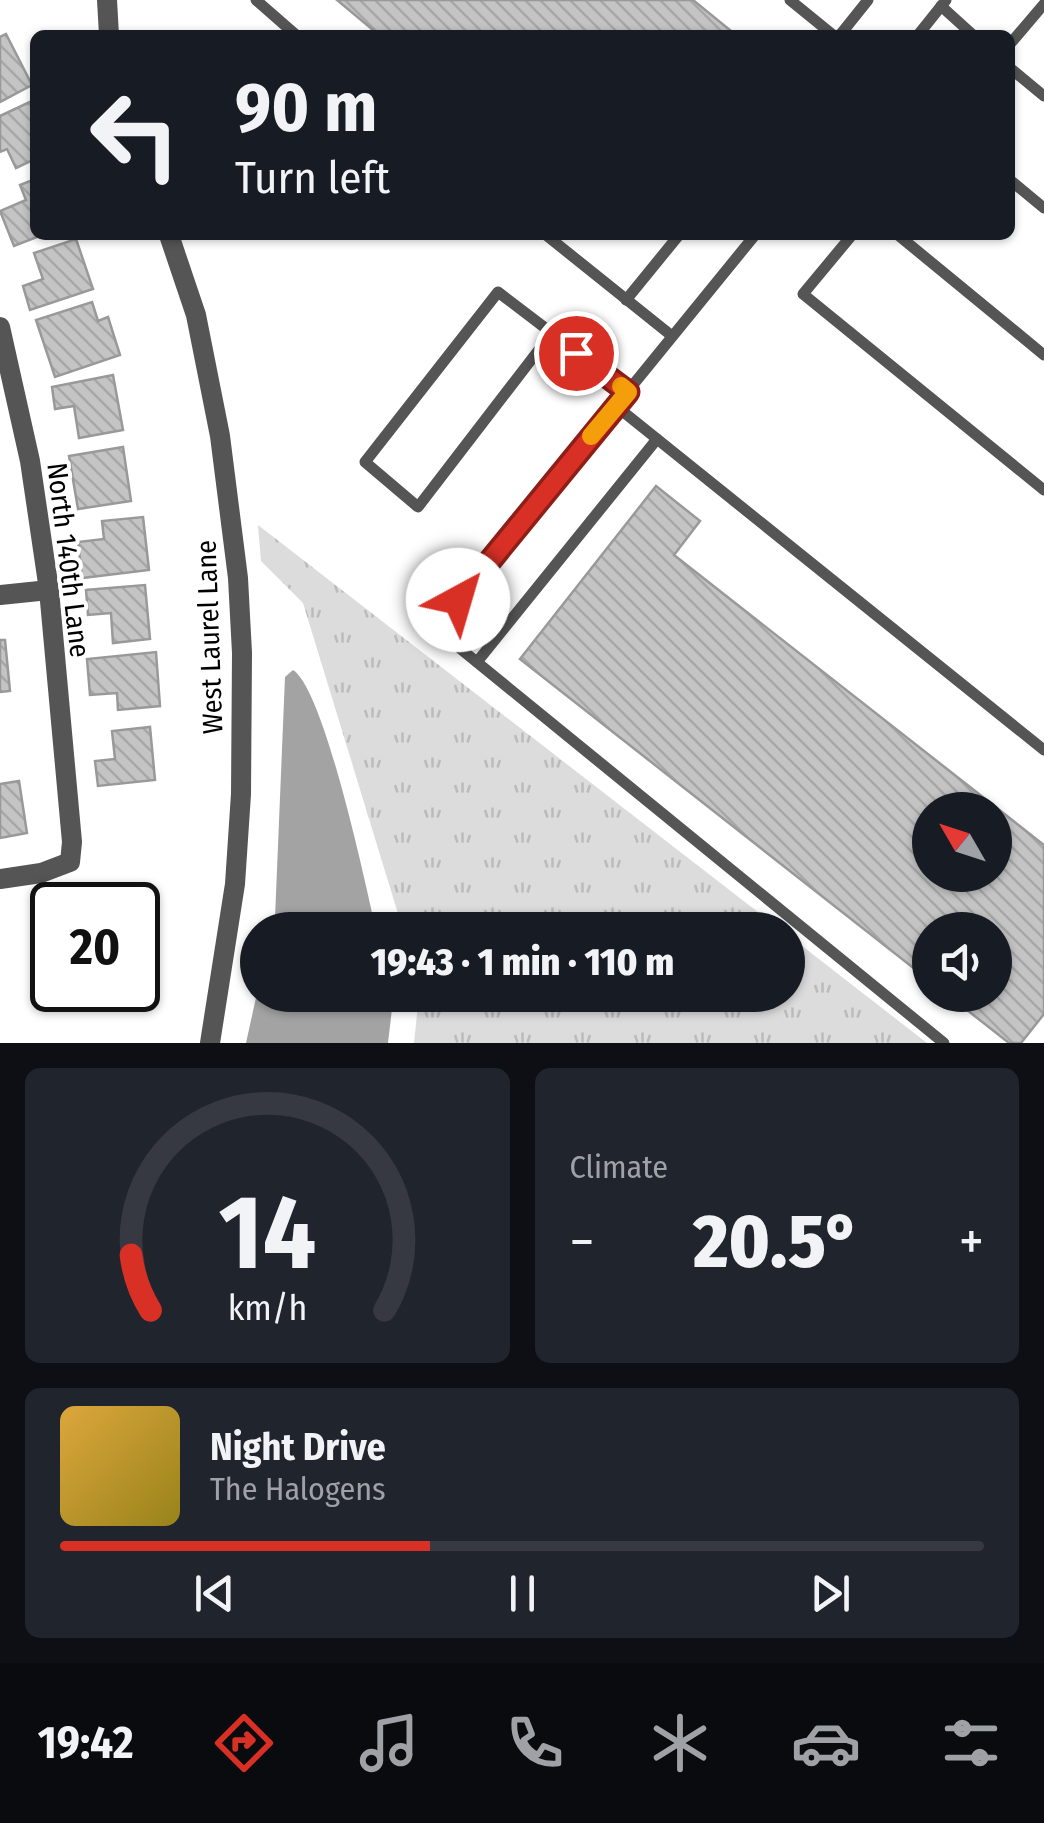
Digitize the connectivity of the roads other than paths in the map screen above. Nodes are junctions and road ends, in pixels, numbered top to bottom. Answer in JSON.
{"nodes":[{"id":1,"x":108,"y":0,"type":"edge"},
{"id":2,"x":256,"y":0,"type":"edge"},
{"id":3,"x":790,"y":0,"type":"edge"},
{"id":4,"x":868,"y":0,"type":"edge"},
{"id":5,"x":943,"y":3,"type":"edge"},
{"id":6,"x":1044,"y":4,"type":"edge"},
{"id":7,"x":109,"y":30,"type":"edge"},
{"id":8,"x":290,"y":30,"type":"edge"},
{"id":9,"x":830,"y":30,"type":"edge"},
{"id":10,"x":841,"y":30,"type":"edge"},
{"id":11,"x":922,"y":30,"type":"edge"},
{"id":12,"x":967,"y":30,"type":"edge"},
{"id":13,"x":1015,"y":38,"type":"edge"},
{"id":14,"x":1015,"y":72,"type":"edge"},
{"id":15,"x":1044,"y":96,"type":"edge"},
{"id":16,"x":1015,"y":184,"type":"edge"},
{"id":17,"x":1044,"y":208,"type":"edge"},
{"id":18,"x":171,"y":240,"type":"edge"},
{"id":19,"x":552,"y":240,"type":"edge"},
{"id":20,"x":674,"y":240,"type":"edge"},
{"id":21,"x":751,"y":240,"type":"edge"},
{"id":22,"x":848,"y":240,"type":"edge"},
{"id":23,"x":904,"y":240,"type":"edge"},
{"id":24,"x":626,"y":300,"type":"junction"},
{"id":25,"x":0,"y":327,"type":"edge"},
{"id":26,"x":551,"y":334,"type":"junction"},
{"id":27,"x":672,"y":336,"type":"junction"},
{"id":28,"x":1044,"y":355,"type":"edge"},
{"id":29,"x":628,"y":392,"type":"junction"},
{"id":30,"x":616,"y":406,"type":"junction"},
{"id":31,"x":657,"y":439,"type":"junction"},
{"id":32,"x":1044,"y":490,"type":"edge"},
{"id":33,"x":48,"y":590,"type":"junction"},
{"id":34,"x":0,"y":595,"type":"edge"},
{"id":35,"x":477,"y":662,"type":"junction"},
{"id":36,"x":1044,"y":750,"type":"edge"},
{"id":37,"x":0,"y":879,"type":"edge"},
{"id":38,"x":210,"y":1043,"type":"edge"},
{"id":39,"x":944,"y":1043,"type":"edge"}],
"edges":[{"from":1,"to":7,"type":"street"},
{"from":2,"to":8,"type":"lane"},
{"from":3,"to":9,"type":"lane"},
{"from":4,"to":10,"type":"lane"},
{"from":5,"to":11,"type":"lane"},
{"from":5,"to":12,"type":"lane"},
{"from":6,"to":13,"type":"lane"},
{"from":14,"to":15,"type":"lane"},
{"from":16,"to":17,"type":"lane"},
{"from":18,"to":38,"type":"street","name":"West Laurel Lane"},
{"from":19,"to":24,"type":"lane"},
{"from":20,"to":24,"type":"lane"},
{"from":21,"to":27,"type":"lane"},
{"from":22,"to":32,"type":"lane"},
{"from":23,"to":28,"type":"lane"},
{"from":24,"to":27,"type":"lane"},
{"from":25,"to":33,"type":"street","name":"North 140th Lane"},
{"from":26,"to":26,"type":"lane"},
{"from":26,"to":29,"type":"lane"},
{"from":27,"to":29,"type":"lane"},
{"from":29,"to":30,"type":"lane"},
{"from":30,"to":31,"type":"lane"},
{"from":30,"to":35,"type":"lane"},
{"from":31,"to":35,"type":"lane"},
{"from":31,"to":36,"type":"lane"},
{"from":33,"to":34,"type":"street"},
{"from":33,"to":37,"type":"street","name":"North 140th Lane"},
{"from":35,"to":39,"type":"lane"}]}
